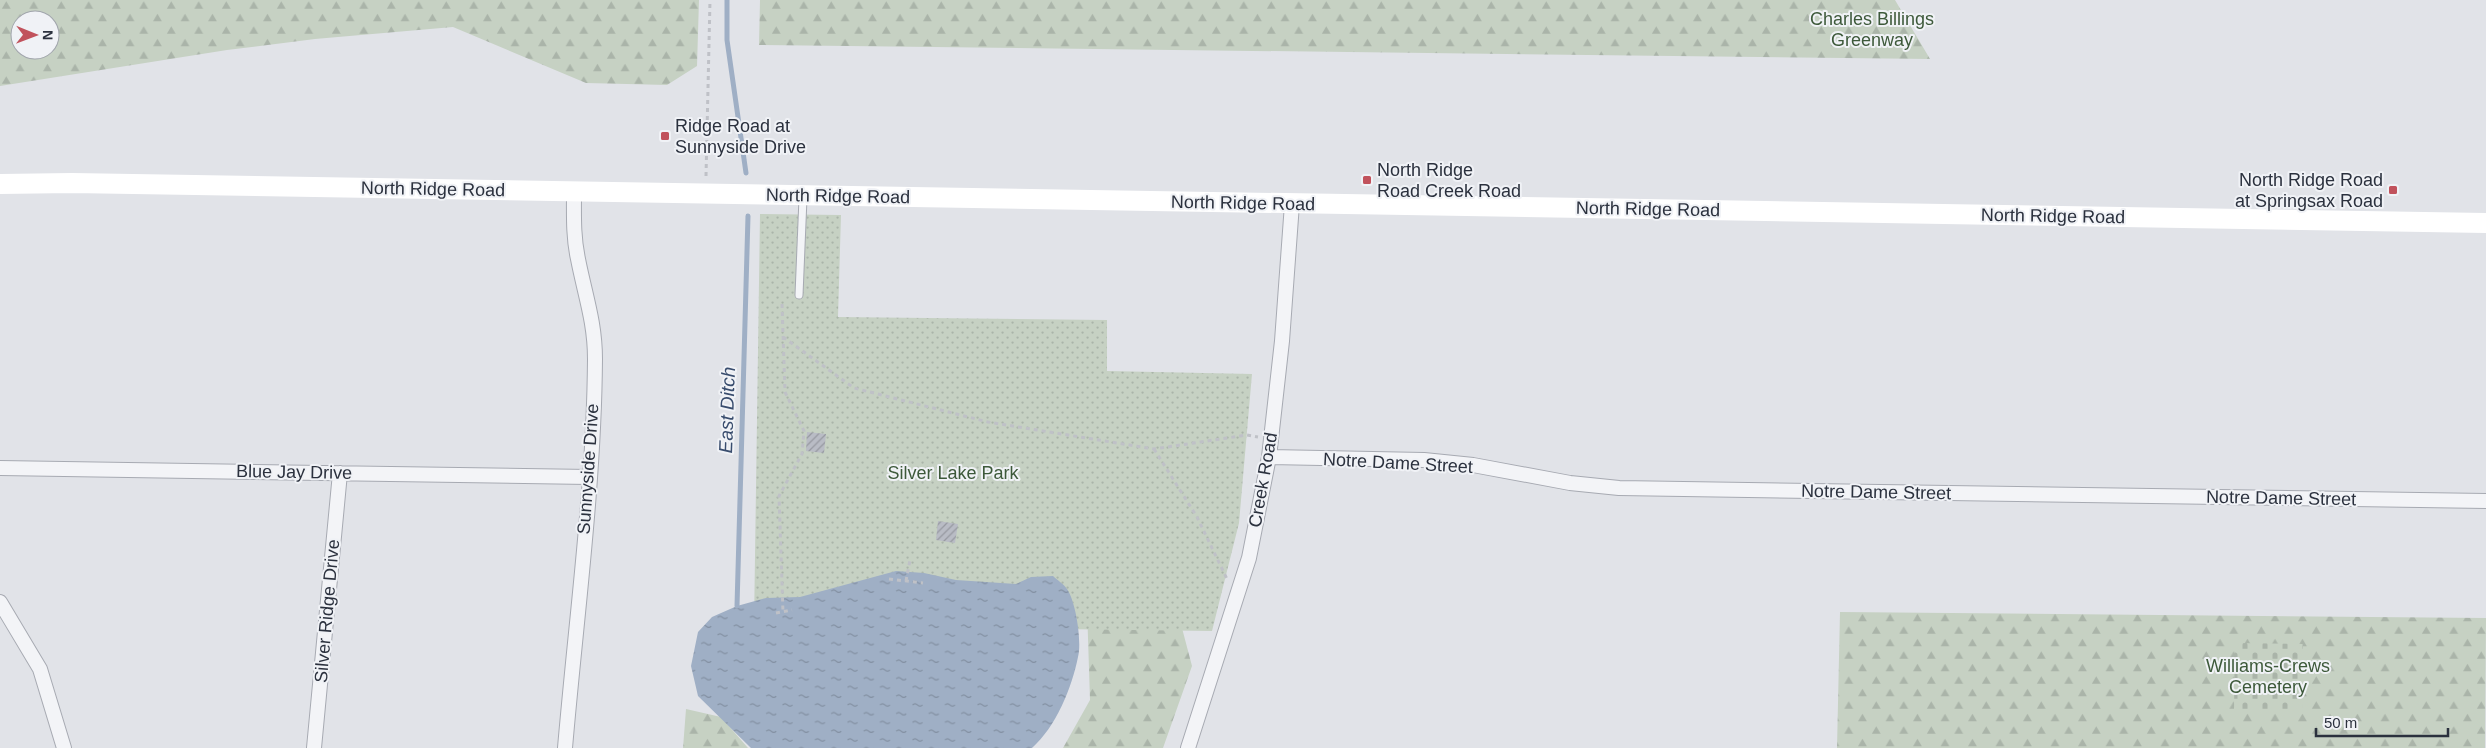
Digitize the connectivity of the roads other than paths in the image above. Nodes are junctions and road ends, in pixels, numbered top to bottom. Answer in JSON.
{"nodes":[{"id":1,"x":0,"y":184,"type":"edge"},
{"id":2,"x":574,"y":191,"type":"junction"},
{"id":3,"x":804,"y":195,"type":"junction"},
{"id":4,"x":1292,"y":204,"type":"junction"},
{"id":5,"x":2486,"y":223,"type":"edge"},
{"id":6,"x":799,"y":295,"type":"dead end"},
{"id":7,"x":1269,"y":457,"type":"junction"},
{"id":8,"x":0,"y":468,"type":"edge"},
{"id":9,"x":340,"y":473,"type":"junction"},
{"id":10,"x":589,"y":477,"type":"junction"},
{"id":11,"x":2486,"y":501,"type":"edge"},
{"id":12,"x":0,"y":602,"type":"edge"},
{"id":13,"x":64,"y":748,"type":"edge"},
{"id":14,"x":314,"y":748,"type":"edge"},
{"id":15,"x":565,"y":748,"type":"edge"},
{"id":16,"x":1188,"y":748,"type":"edge"}],
"edges":[{"from":1,"to":2,"type":"street","name":"North Ridge Road"},
{"from":2,"to":3,"type":"street","name":"North Ridge Road"},
{"from":2,"to":10,"type":"street","name":"Sunnyside Drive"},
{"from":3,"to":4,"type":"street","name":"North Ridge Road"},
{"from":3,"to":6,"type":"lane"},
{"from":4,"to":5,"type":"street","name":"North Ridge Road"},
{"from":4,"to":7,"type":"street","name":"Creek Road"},
{"from":7,"to":11,"type":"street","name":"Notre Dame Street"},
{"from":7,"to":16,"type":"street","name":"Creek Road"},
{"from":8,"to":9,"type":"street","name":"Blue Jay Drive"},
{"from":9,"to":10,"type":"street","name":"Blue Jay Drive"},
{"from":9,"to":14,"type":"street","name":"Silver Ridge Drive"},
{"from":10,"to":15,"type":"street","name":"Sunnyside Drive"},
{"from":12,"to":13,"type":"street"}]}
